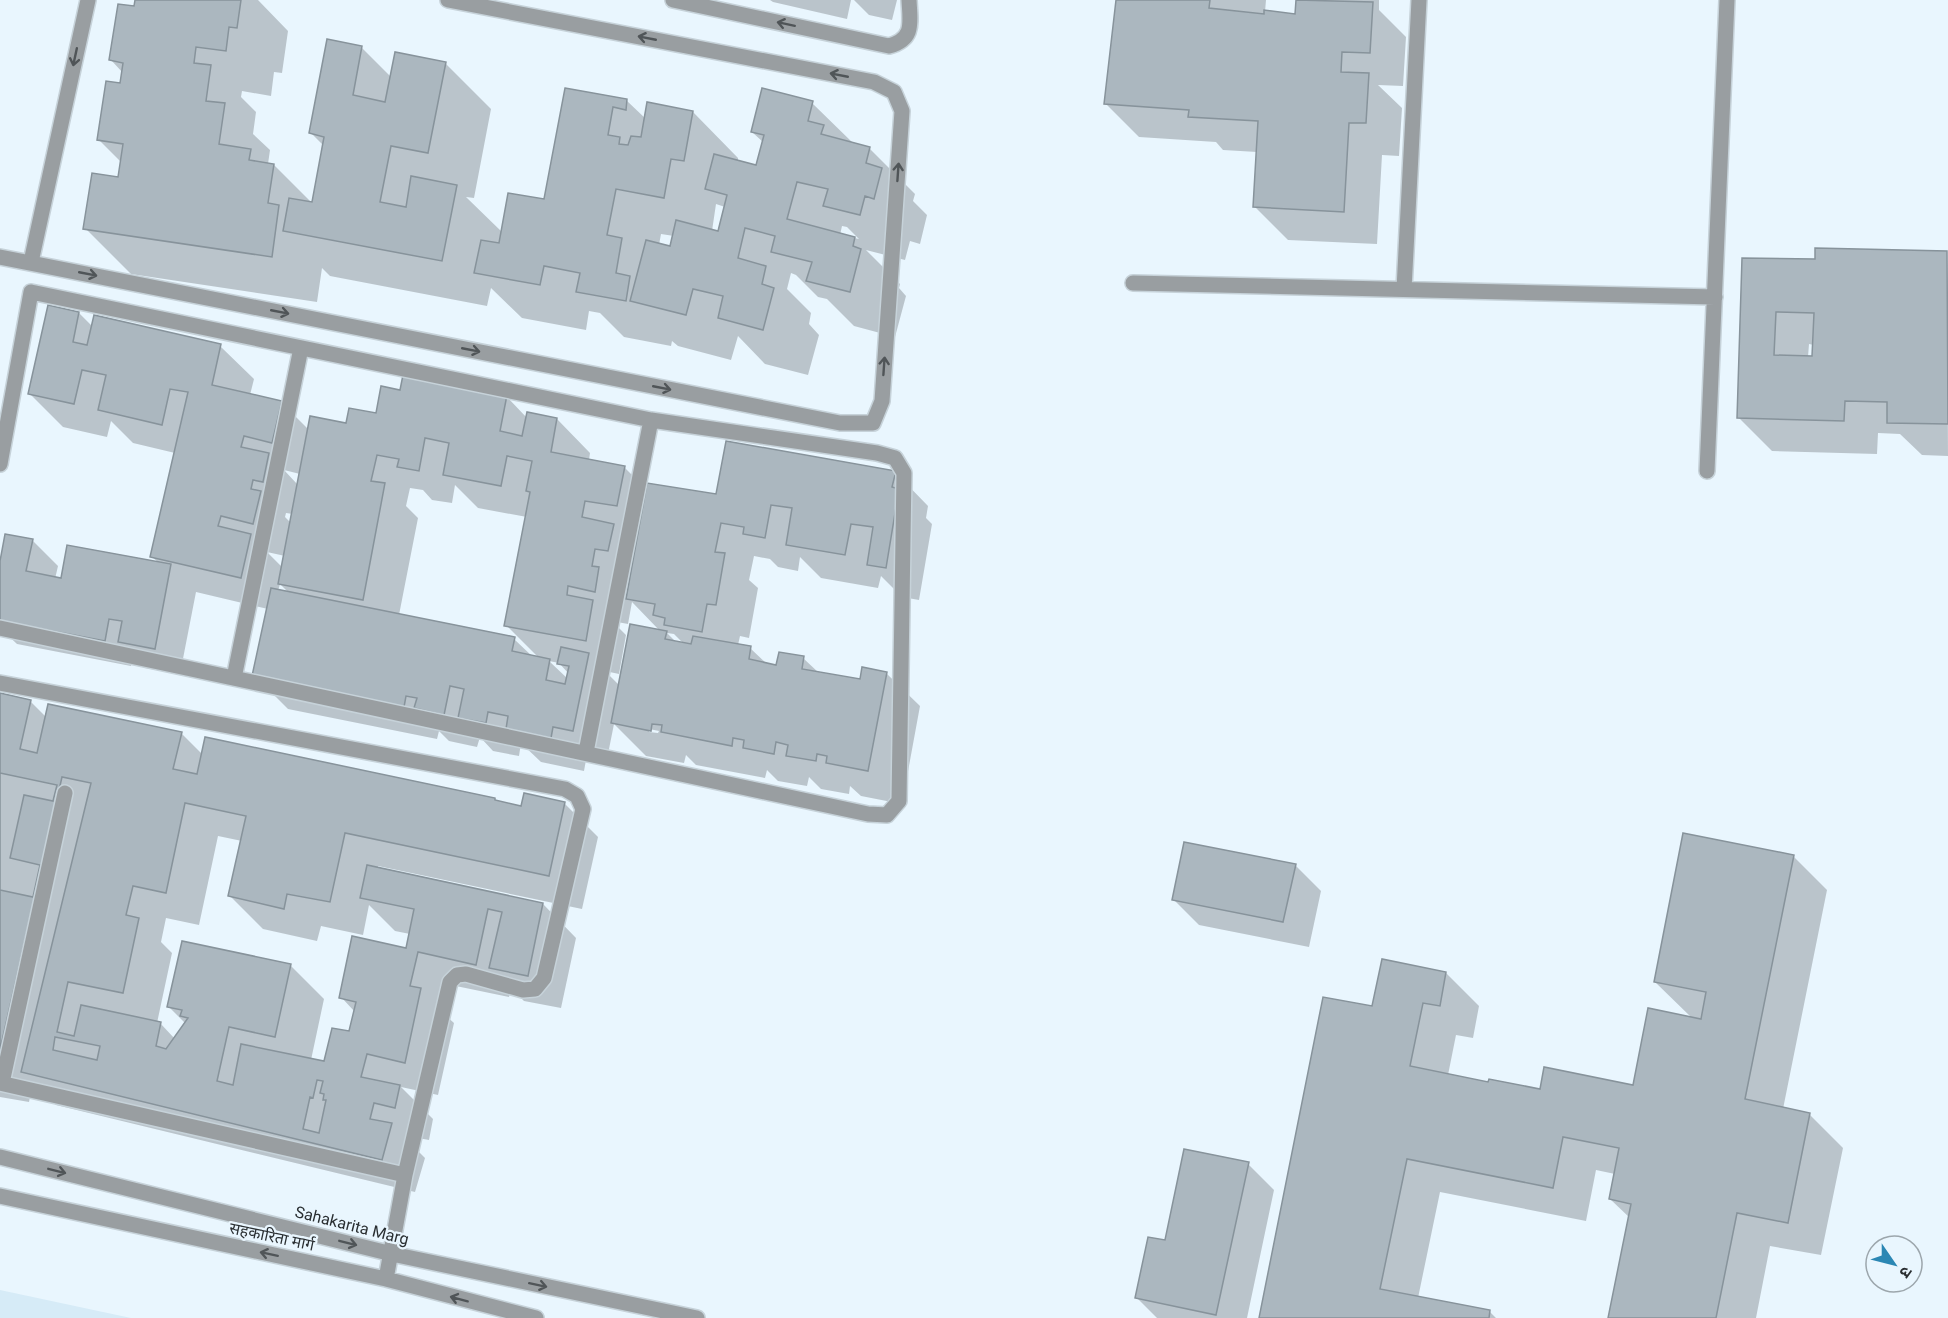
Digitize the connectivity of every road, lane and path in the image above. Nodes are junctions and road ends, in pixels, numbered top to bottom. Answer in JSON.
{"nodes":[{"id":1,"x":88,"y":0,"type":"edge"},
{"id":2,"x":448,"y":0,"type":"edge"},
{"id":3,"x":673,"y":0,"type":"edge"},
{"id":4,"x":909,"y":0,"type":"edge"},
{"id":5,"x":1419,"y":0,"type":"edge"},
{"id":6,"x":1727,"y":0,"type":"edge"},
{"id":7,"x":0,"y":257,"type":"edge"},
{"id":8,"x":31,"y":262,"type":"junction"},
{"id":9,"x":1133,"y":283,"type":"dead end"},
{"id":10,"x":1404,"y":289,"type":"junction"},
{"id":11,"x":1714,"y":297,"type":"junction"},
{"id":12,"x":301,"y":348,"type":"junction"},
{"id":13,"x":651,"y":420,"type":"junction"},
{"id":14,"x":0,"y":464,"type":"edge"},
{"id":15,"x":1707,"y":471,"type":"dead end"},
{"id":16,"x":0,"y":628,"type":"edge"},
{"id":17,"x":234,"y":678,"type":"junction"},
{"id":18,"x":0,"y":683,"type":"edge"},
{"id":19,"x":586,"y":752,"type":"junction"},
{"id":20,"x":65,"y":793,"type":"dead end"},
{"id":21,"x":1,"y":1083,"type":"edge"},
{"id":22,"x":0,"y":1157,"type":"edge"},
{"id":23,"x":405,"y":1175,"type":"junction"},
{"id":24,"x":0,"y":1196,"type":"edge"},
{"id":25,"x":392,"y":1254,"type":"junction"},
{"id":26,"x":386,"y":1279,"type":"junction"},
{"id":27,"x":503,"y":1314,"type":"edge"},
{"id":28,"x":536,"y":1318,"type":"edge"},
{"id":29,"x":697,"y":1318,"type":"edge"}],
"edges":[{"from":1,"to":8,"type":"street","one_way":true},
{"from":8,"to":2,"type":"street","one_way":true},
{"from":4,"to":3,"type":"street","one_way":true},
{"from":5,"to":10,"type":"street"},
{"from":6,"to":11,"type":"street"},
{"from":7,"to":8,"type":"street"},
{"from":9,"to":10,"type":"street"},
{"from":10,"to":11,"type":"street"},
{"from":11,"to":15,"type":"street"},
{"from":12,"to":13,"type":"street"},
{"from":12,"to":14,"type":"street"},
{"from":12,"to":17,"type":"street"},
{"from":13,"to":19,"type":"street"},
{"from":13,"to":19,"type":"street"},
{"from":16,"to":17,"type":"street"},
{"from":17,"to":19,"type":"street"},
{"from":18,"to":23,"type":"street"},
{"from":20,"to":21,"type":"street"},
{"from":21,"to":23,"type":"street"},
{"from":22,"to":25,"type":"street","name":"Sahakarita Marg","one_way":true},
{"from":23,"to":25,"type":"street"},
{"from":26,"to":24,"type":"street","name":"सहकारिता मार्ग","one_way":true},
{"from":25,"to":26,"type":"street"},
{"from":25,"to":29,"type":"street","name":"Sahakarita Marg","one_way":true},
{"from":27,"to":26,"type":"street","name":"सहकारिता मार्ग","one_way":true},
{"from":27,"to":28,"type":"street","name":"सहकारिता मार्ग"}]}
